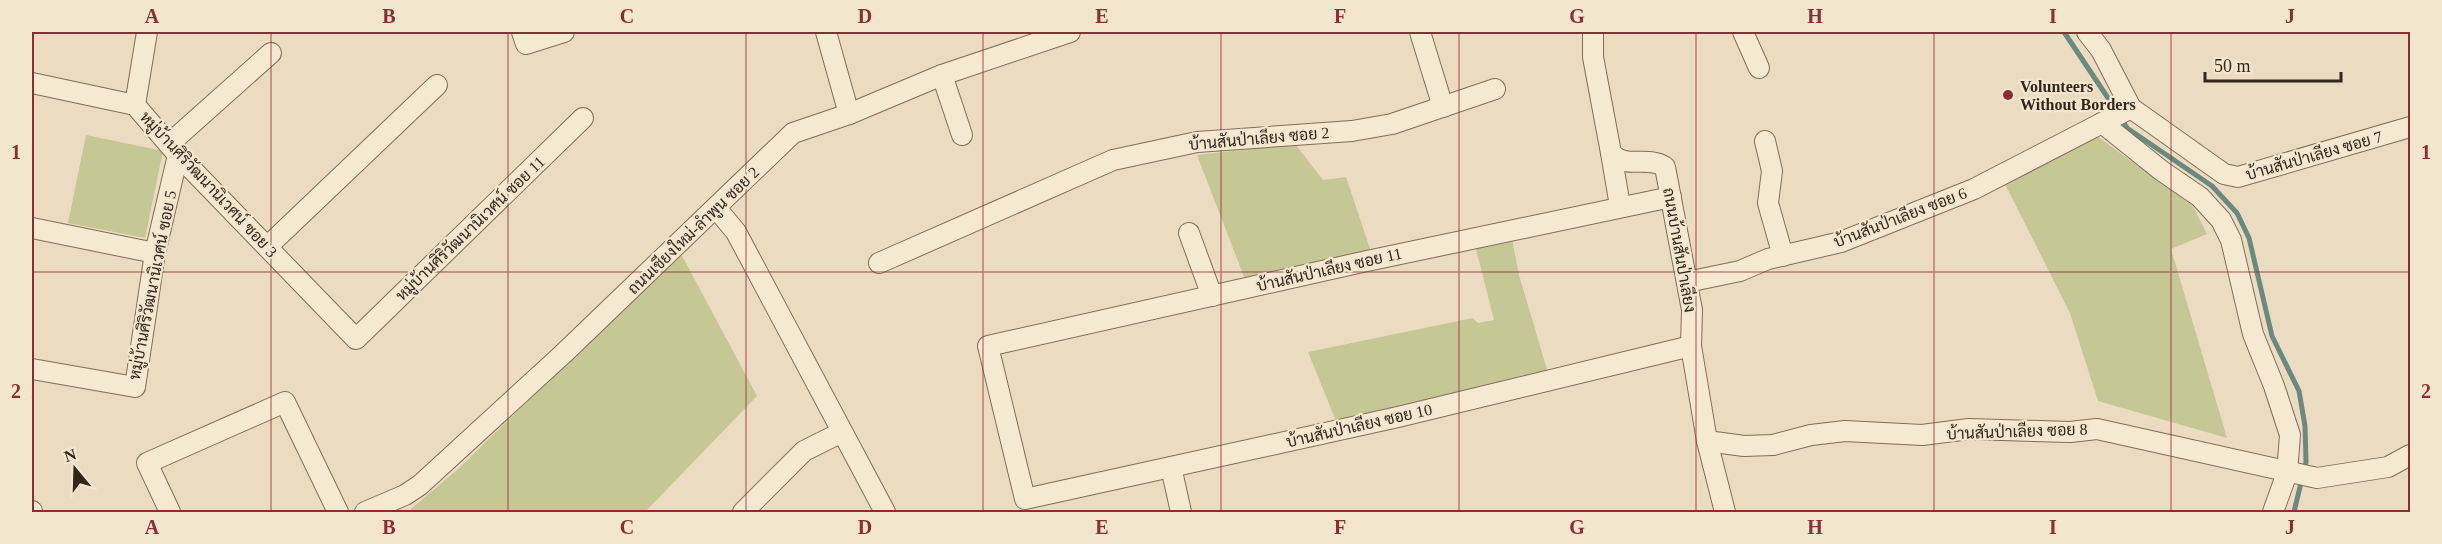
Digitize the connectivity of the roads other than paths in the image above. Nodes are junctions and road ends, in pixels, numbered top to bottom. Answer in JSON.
{"nodes":[{"id":1,"x":147,"y":32,"type":"edge"},
{"id":2,"x":564,"y":32,"type":"edge"},
{"id":3,"x":826,"y":32,"type":"edge"},
{"id":4,"x":1070,"y":32,"type":"edge"},
{"id":5,"x":1420,"y":32,"type":"edge"},
{"id":6,"x":1593,"y":32,"type":"edge"},
{"id":7,"x":1743,"y":32,"type":"edge"},
{"id":8,"x":2087,"y":32,"type":"edge"},
{"id":9,"x":524,"y":38,"type":"edge"},
{"id":10,"x":271,"y":53,"type":"dead end"},
{"id":11,"x":1759,"y":68,"type":"dead end"},
{"id":12,"x":942,"y":75,"type":"junction"},
{"id":13,"x":32,"y":83,"type":"edge"},
{"id":14,"x":437,"y":85,"type":"dead end"},
{"id":15,"x":1495,"y":89,"type":"dead end"},
{"id":16,"x":135,"y":105,"type":"junction"},
{"id":17,"x":1443,"y":106,"type":"junction"},
{"id":18,"x":849,"y":114,"type":"junction"},
{"id":19,"x":2118,"y":114,"type":"junction"},
{"id":20,"x":583,"y":118,"type":"dead end"},
{"id":21,"x":2410,"y":127,"type":"edge"},
{"id":22,"x":962,"y":135,"type":"dead end"},
{"id":23,"x":1765,"y":141,"type":"dead end"},
{"id":24,"x":173,"y":149,"type":"junction"},
{"id":25,"x":1611,"y":153,"type":"junction"},
{"id":26,"x":1671,"y":197,"type":"junction"},
{"id":27,"x":1620,"y":206,"type":"junction"},
{"id":28,"x":716,"y":208,"type":"junction"},
{"id":29,"x":32,"y":228,"type":"edge"},
{"id":30,"x":1189,"y":234,"type":"dead end"},
{"id":31,"x":268,"y":246,"type":"junction"},
{"id":32,"x":155,"y":253,"type":"junction"},
{"id":33,"x":1783,"y":256,"type":"junction"},
{"id":34,"x":879,"y":263,"type":"dead end"},
{"id":35,"x":1687,"y":282,"type":"junction"},
{"id":36,"x":1212,"y":296,"type":"junction"},
{"id":37,"x":356,"y":339,"type":"joint"},
{"id":38,"x":1691,"y":346,"type":"junction"},
{"id":39,"x":32,"y":369,"type":"edge"},
{"id":40,"x":842,"y":432,"type":"junction"},
{"id":41,"x":1707,"y":441,"type":"junction"},
{"id":42,"x":2410,"y":455,"type":"edge"},
{"id":43,"x":1170,"y":467,"type":"junction"},
{"id":44,"x":2301,"y":475,"type":"junction"},
{"id":45,"x":1025,"y":499,"type":"joint"},
{"id":46,"x":170,"y":513,"type":"edge"},
{"id":47,"x":338,"y":513,"type":"edge"},
{"id":48,"x":365,"y":513,"type":"edge"},
{"id":49,"x":743,"y":513,"type":"edge"},
{"id":50,"x":885,"y":513,"type":"edge"},
{"id":51,"x":1181,"y":513,"type":"edge"},
{"id":52,"x":1725,"y":513,"type":"edge"},
{"id":53,"x":2273,"y":513,"type":"edge"}],
"edges":[{"from":1,"to":16,"type":"street"},
{"from":2,"to":9,"type":"street"},
{"from":3,"to":18,"type":"street"},
{"from":4,"to":12,"type":"street","name":"ถนนเชียงใหม่-ลำพูน ซอย 2"},
{"from":5,"to":17,"type":"street"},
{"from":6,"to":25,"type":"street"},
{"from":7,"to":11,"type":"street"},
{"from":8,"to":19,"type":"street"},
{"from":10,"to":24,"type":"street"},
{"from":12,"to":18,"type":"street","name":"ถนนเชียงใหม่-ลำพูน ซอย 2"},
{"from":12,"to":22,"type":"street"},
{"from":13,"to":16,"type":"street","name":"หมู่บ้านศิริวัฒนานิเวศน์ ซอย 3"},
{"from":14,"to":31,"type":"street"},
{"from":15,"to":17,"type":"street","name":"บ้านสันป่าเลียง ซอย 2"},
{"from":16,"to":24,"type":"street","name":"หมู่บ้านศิริวัฒนานิเวศน์ ซอย 3"},
{"from":17,"to":34,"type":"street","name":"บ้านสันป่าเลียง ซอย 2"},
{"from":18,"to":28,"type":"street","name":"ถนนเชียงใหม่-ลำพูน ซอย 2"},
{"from":19,"to":21,"type":"street","name":"บ้านสันป่าเลียง ซอย 7"},
{"from":19,"to":33,"type":"street","name":"บ้านสันป่าเลียง ซอย 6"},
{"from":19,"to":44,"type":"street"},
{"from":20,"to":37,"type":"street","name":"หมู่บ้านศิริวัฒนานิเวศน์ ซอย 11"},
{"from":23,"to":33,"type":"street"},
{"from":24,"to":31,"type":"street","name":"หมู่บ้านศิริวัฒนานิเวศน์ ซอย 3"},
{"from":24,"to":32,"type":"street","name":"หมู่บ้านศิริวัฒนานิเวศน์ ซอย 5"},
{"from":25,"to":26,"type":"street","name":"ถนนบ้านสันป่าเลียง"},
{"from":25,"to":27,"type":"street"},
{"from":26,"to":27,"type":"street","name":"บ้านสันป่าเลียง ซอย 11"},
{"from":26,"to":35,"type":"street","name":"ถนนบ้านสันป่าเลียง"},
{"from":27,"to":36,"type":"street","name":"บ้านสันป่าเลียง ซอย 11"},
{"from":28,"to":40,"type":"street"},
{"from":28,"to":48,"type":"street","name":"ถนนเชียงใหม่-ลำพูน ซอย 2"},
{"from":29,"to":32,"type":"street"},
{"from":30,"to":36,"type":"street"},
{"from":31,"to":37,"type":"street","name":"หมู่บ้านศิริวัฒนานิเวศน์ ซอย 3"},
{"from":32,"to":39,"type":"street","name":"หมู่บ้านศิริวัฒนานิเวศน์ ซอย 5"},
{"from":33,"to":35,"type":"street","name":"บ้านสันป่าเลียง ซอย 6"},
{"from":35,"to":38,"type":"street","name":"ถนนบ้านสันป่าเลียง"},
{"from":36,"to":45,"type":"street","name":"บ้านสันป่าเลียง ซอย 11"},
{"from":38,"to":41,"type":"street","name":"ถนนบ้านสันป่าเลียง"},
{"from":38,"to":43,"type":"street","name":"บ้านสันป่าเลียง ซอย 10"},
{"from":40,"to":49,"type":"street"},
{"from":40,"to":50,"type":"street"},
{"from":41,"to":44,"type":"street","name":"บ้านสันป่าเลียง ซอย 8"},
{"from":41,"to":52,"type":"street","name":"ถนนบ้านสันป่าเลียง"},
{"from":42,"to":44,"type":"street"},
{"from":43,"to":45,"type":"street","name":"บ้านสันป่าเลียง ซอย 10"},
{"from":43,"to":51,"type":"street"},
{"from":44,"to":53,"type":"street"},
{"from":46,"to":47,"type":"street"}]}
